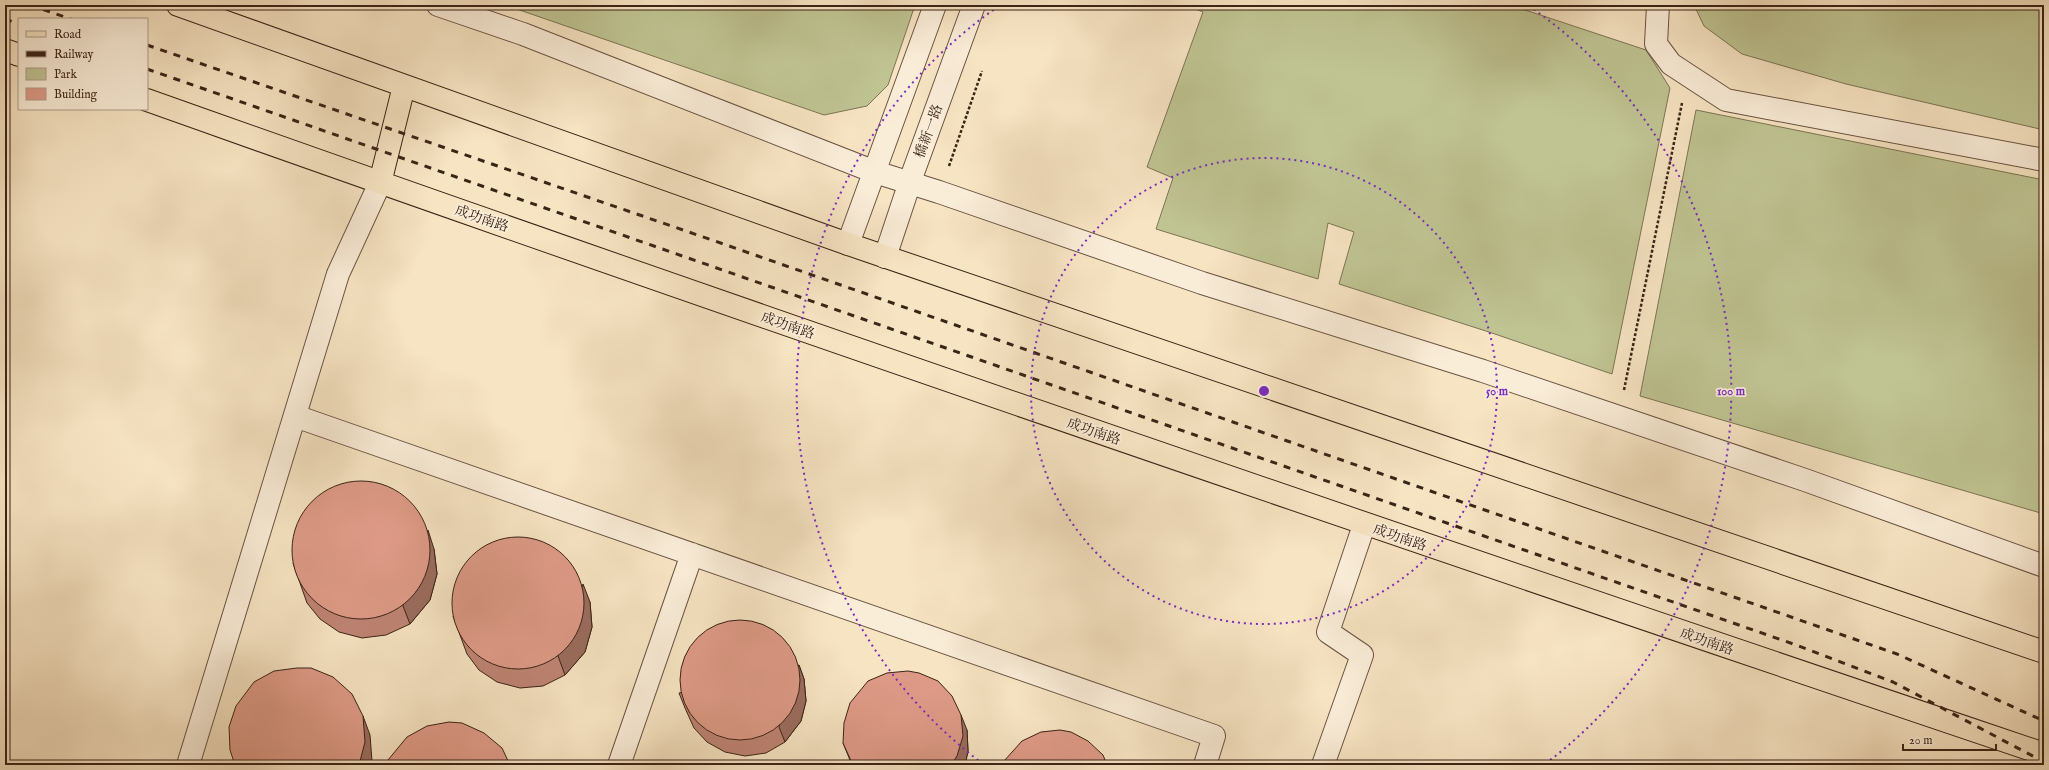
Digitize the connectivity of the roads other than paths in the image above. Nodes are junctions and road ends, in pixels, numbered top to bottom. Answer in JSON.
{"nodes":[{"id":1,"x":178,"y":5,"type":"edge"},
{"id":2,"x":438,"y":5,"type":"edge"},
{"id":3,"x":935,"y":5,"type":"edge"},
{"id":4,"x":974,"y":5,"type":"edge"},
{"id":5,"x":1658,"y":5,"type":"edge"},
{"id":6,"x":5,"y":50,"type":"edge"},
{"id":7,"x":18,"y":55,"type":"edge"},
{"id":8,"x":404,"y":86,"type":"junction"},
{"id":9,"x":148,"y":100,"type":"edge"},
{"id":10,"x":2044,"y":160,"type":"edge"},
{"id":11,"x":875,"y":172,"type":"junction"},
{"id":12,"x":910,"y":182,"type":"junction"},
{"id":13,"x":380,"y":183,"type":"junction"},
{"id":14,"x":848,"y":244,"type":"junction"},
{"id":15,"x":885,"y":257,"type":"junction"},
{"id":16,"x":295,"y":416,"type":"junction"},
{"id":17,"x":1364,"y":525,"type":"junction"},
{"id":18,"x":692,"y":554,"type":"junction"},
{"id":19,"x":2044,"y":566,"type":"edge"},
{"id":20,"x":2044,"y":652,"type":"edge"},
{"id":21,"x":2044,"y":754,"type":"edge"},
{"id":22,"x":188,"y":765,"type":"edge"},
{"id":23,"x":619,"y":765,"type":"edge"},
{"id":24,"x":1205,"y":765,"type":"edge"},
{"id":25,"x":1323,"y":765,"type":"edge"}],
"edges":[{"from":1,"to":8,"type":"main road"},
{"from":2,"to":11,"type":"street"},
{"from":3,"to":11,"type":"street"},
{"from":4,"to":12,"type":"street","name":"橋新一路"},
{"from":5,"to":10,"type":"street"},
{"from":6,"to":7,"type":"main road"},
{"from":8,"to":13,"type":"main road"},
{"from":8,"to":14,"type":"main road"},
{"from":9,"to":13,"type":"main road","name":"成功南路"},
{"from":11,"to":12,"type":"street"},
{"from":11,"to":14,"type":"street"},
{"from":12,"to":15,"type":"street","name":"橋新一路"},
{"from":12,"to":19,"type":"street"},
{"from":13,"to":16,"type":"street"},
{"from":13,"to":17,"type":"main road","name":"成功南路"},
{"from":14,"to":15,"type":"main road"},
{"from":15,"to":20,"type":"main road"},
{"from":16,"to":18,"type":"street"},
{"from":16,"to":22,"type":"street"},
{"from":17,"to":21,"type":"main road","name":"成功南路"},
{"from":17,"to":25,"type":"street"},
{"from":18,"to":23,"type":"street"},
{"from":18,"to":24,"type":"street"}]}
